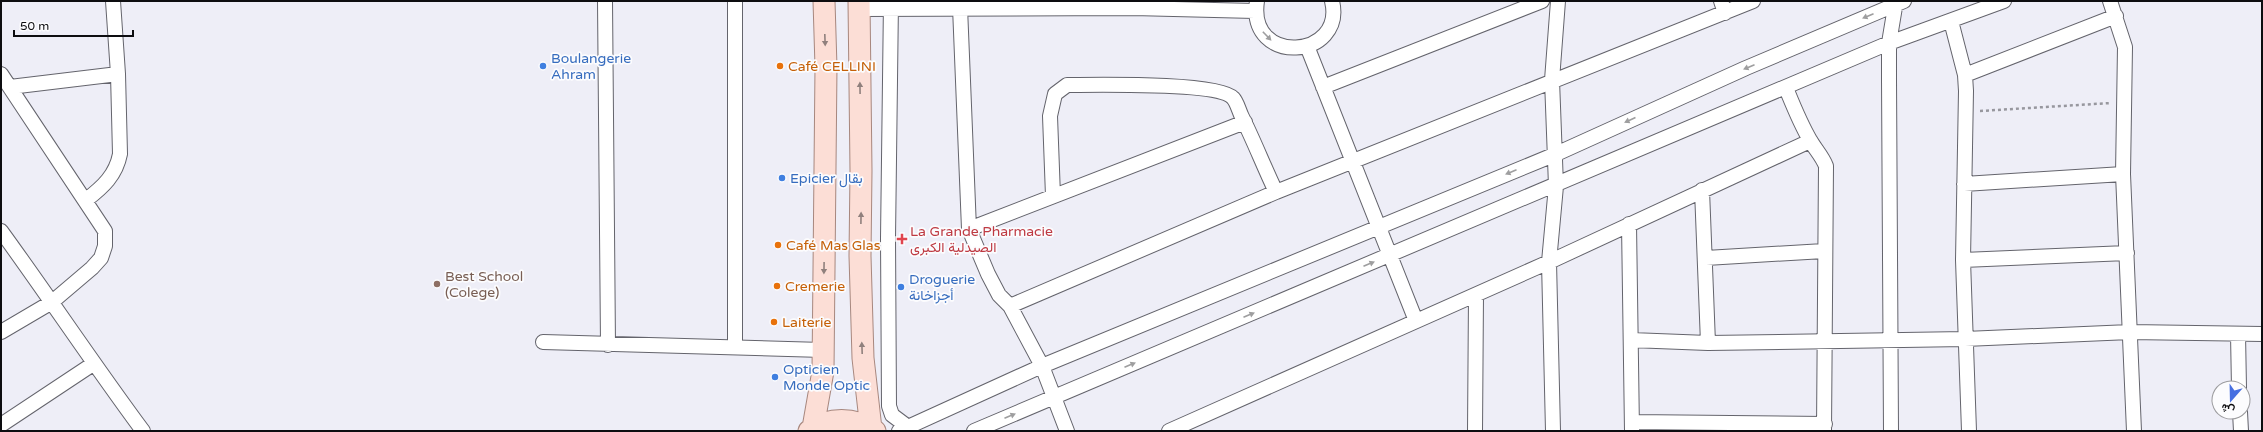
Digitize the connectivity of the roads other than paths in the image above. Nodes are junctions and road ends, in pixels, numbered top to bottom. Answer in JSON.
{"nodes":[{"id":1,"x":113,"y":1,"type":"edge"},
{"id":2,"x":605,"y":1,"type":"edge"},
{"id":3,"x":735,"y":1,"type":"edge"},
{"id":4,"x":824,"y":1,"type":"edge"},
{"id":5,"x":1332,"y":1,"type":"edge"},
{"id":6,"x":1542,"y":1,"type":"edge"},
{"id":7,"x":1558,"y":1,"type":"edge"},
{"id":8,"x":1753,"y":1,"type":"edge"},
{"id":9,"x":2004,"y":1,"type":"edge"},
{"id":10,"x":2110,"y":1,"type":"edge"},
{"id":11,"x":1899,"y":2,"type":"edge"},
{"id":12,"x":892,"y":4,"type":"edge"},
{"id":13,"x":1012,"y":4,"type":"edge"},
{"id":14,"x":859,"y":5,"type":"edge"},
{"id":15,"x":1207,"y":5,"type":"edge"},
{"id":16,"x":1256,"y":6,"type":"edge"},
{"id":17,"x":960,"y":7,"type":"junction"},
{"id":18,"x":1723,"y":7,"type":"edge"},
{"id":19,"x":2116,"y":16,"type":"junction"},
{"id":20,"x":1951,"y":20,"type":"junction"},
{"id":21,"x":1889,"y":43,"type":"junction"},
{"id":22,"x":1307,"y":46,"type":"junction"},
{"id":23,"x":1,"y":74,"type":"edge"},
{"id":24,"x":118,"y":74,"type":"junction"},
{"id":25,"x":1965,"y":75,"type":"junction"},
{"id":26,"x":1552,"y":80,"type":"junction"},
{"id":27,"x":10,"y":87,"type":"junction"},
{"id":28,"x":1323,"y":87,"type":"junction"},
{"id":29,"x":1786,"y":88,"type":"junction"},
{"id":30,"x":1244,"y":122,"type":"junction"},
{"id":31,"x":1810,"y":141,"type":"junction"},
{"id":32,"x":1556,"y":154,"type":"junction"},
{"id":33,"x":1354,"y":161,"type":"junction"},
{"id":34,"x":2123,"y":174,"type":"junction"},
{"id":35,"x":1964,"y":184,"type":"junction"},
{"id":36,"x":1556,"y":186,"type":"junction"},
{"id":37,"x":1702,"y":190,"type":"junction"},
{"id":38,"x":1276,"y":192,"type":"junction"},
{"id":39,"x":1053,"y":196,"type":"junction"},
{"id":40,"x":86,"y":200,"type":"junction"},
{"id":41,"x":1629,"y":224,"type":"junction"},
{"id":42,"x":1379,"y":228,"type":"junction"},
{"id":43,"x":969,"y":229,"type":"junction"},
{"id":44,"x":1,"y":231,"type":"edge"},
{"id":45,"x":1824,"y":251,"type":"junction"},
{"id":46,"x":2127,"y":253,"type":"junction"},
{"id":47,"x":1390,"y":255,"type":"junction"},
{"id":48,"x":1706,"y":258,"type":"junction"},
{"id":49,"x":1963,"y":260,"type":"junction"},
{"id":50,"x":1549,"y":262,"type":"junction"},
{"id":51,"x":1476,"y":295,"type":"junction"},
{"id":52,"x":52,"y":302,"type":"junction"},
{"id":53,"x":1010,"y":306,"type":"junction"},
{"id":54,"x":1416,"y":321,"type":"junction"},
{"id":55,"x":1,"y":332,"type":"edge"},
{"id":56,"x":2130,"y":332,"type":"junction"},
{"id":57,"x":2238,"y":334,"type":"junction"},
{"id":58,"x":2262,"y":334,"type":"edge"},
{"id":59,"x":1892,"y":339,"type":"junction"},
{"id":60,"x":1965,"y":339,"type":"junction"},
{"id":61,"x":1631,"y":340,"type":"junction"},
{"id":62,"x":1825,"y":340,"type":"junction"},
{"id":63,"x":543,"y":342,"type":"dead end"},
{"id":64,"x":1708,"y":342,"type":"junction"},
{"id":65,"x":608,"y":345,"type":"junction"},
{"id":66,"x":735,"y":346,"type":"junction"},
{"id":67,"x":823,"y":350,"type":"junction"},
{"id":68,"x":93,"y":364,"type":"junction"},
{"id":69,"x":1042,"y":366,"type":"junction"},
{"id":70,"x":2239,"y":380,"type":"edge"},
{"id":71,"x":1053,"y":397,"type":"junction"},
{"id":72,"x":2240,"y":420,"type":"edge"},
{"id":73,"x":1,"y":426,"type":"edge"},
{"id":74,"x":1632,"y":427,"type":"edge"},
{"id":75,"x":1825,"y":428,"type":"edge"},
{"id":76,"x":903,"y":429,"type":"edge"},
{"id":77,"x":811,"y":430,"type":"edge"},
{"id":78,"x":873,"y":430,"type":"edge"},
{"id":79,"x":142,"y":431,"type":"edge"},
{"id":80,"x":974,"y":431,"type":"edge"},
{"id":81,"x":1066,"y":431,"type":"edge"},
{"id":82,"x":1169,"y":431,"type":"edge"},
{"id":83,"x":1476,"y":431,"type":"edge"},
{"id":84,"x":1553,"y":431,"type":"edge"},
{"id":85,"x":1891,"y":431,"type":"edge"},
{"id":86,"x":1969,"y":431,"type":"edge"},
{"id":87,"x":2134,"y":431,"type":"edge"},
{"id":88,"x":2241,"y":431,"type":"edge"}],
"edges":[{"from":1,"to":24,"type":"street"},
{"from":2,"to":65,"type":"street"},
{"from":3,"to":66,"type":"street"},
{"from":4,"to":67,"type":"main road","one_way":true},
{"from":5,"to":22,"type":"street"},
{"from":6,"to":28,"type":"street"},
{"from":7,"to":26,"type":"street"},
{"from":8,"to":18,"type":"street"},
{"from":9,"to":20,"type":"street"},
{"from":10,"to":19,"type":"street"},
{"from":11,"to":21,"type":"street"},
{"from":11,"to":32,"type":"street","one_way":true},
{"from":12,"to":14,"type":"street"},
{"from":12,"to":17,"type":"street"},
{"from":12,"to":76,"type":"street"},
{"from":13,"to":15,"type":"street"},
{"from":13,"to":17,"type":"street"},
{"from":78,"to":14,"type":"main road","one_way":true},
{"from":15,"to":16,"type":"street"},
{"from":16,"to":22,"type":"street","one_way":true},
{"from":17,"to":43,"type":"street"},
{"from":18,"to":26,"type":"street"},
{"from":19,"to":25,"type":"street"},
{"from":19,"to":34,"type":"street"},
{"from":20,"to":21,"type":"street"},
{"from":20,"to":25,"type":"street"},
{"from":21,"to":29,"type":"street"},
{"from":21,"to":59,"type":"street"},
{"from":22,"to":28,"type":"street"},
{"from":23,"to":27,"type":"street"},
{"from":24,"to":27,"type":"street"},
{"from":24,"to":40,"type":"street"},
{"from":25,"to":35,"type":"street"},
{"from":26,"to":32,"type":"street"},
{"from":26,"to":33,"type":"street"},
{"from":27,"to":40,"type":"street"},
{"from":28,"to":33,"type":"street"},
{"from":29,"to":31,"type":"street"},
{"from":29,"to":36,"type":"street"},
{"from":30,"to":38,"type":"street"},
{"from":30,"to":39,"type":"street"},
{"from":30,"to":39,"type":"street"},
{"from":31,"to":37,"type":"street"},
{"from":31,"to":45,"type":"street"},
{"from":32,"to":36,"type":"street"},
{"from":32,"to":42,"type":"street","one_way":true},
{"from":33,"to":38,"type":"street"},
{"from":33,"to":42,"type":"street"},
{"from":34,"to":35,"type":"street"},
{"from":34,"to":46,"type":"street"},
{"from":35,"to":49,"type":"street"},
{"from":36,"to":47,"type":"street"},
{"from":36,"to":50,"type":"street"},
{"from":37,"to":41,"type":"street"},
{"from":37,"to":48,"type":"street"},
{"from":38,"to":53,"type":"street"},
{"from":39,"to":43,"type":"street"},
{"from":40,"to":52,"type":"street"},
{"from":41,"to":50,"type":"street"},
{"from":41,"to":61,"type":"street"},
{"from":42,"to":47,"type":"street"},
{"from":42,"to":69,"type":"street"},
{"from":43,"to":53,"type":"street"},
{"from":44,"to":52,"type":"street"},
{"from":45,"to":48,"type":"street"},
{"from":45,"to":62,"type":"street"},
{"from":46,"to":49,"type":"street"},
{"from":46,"to":56,"type":"street"},
{"from":47,"to":54,"type":"street"},
{"from":71,"to":47,"type":"street","one_way":true},
{"from":48,"to":64,"type":"street"},
{"from":49,"to":60,"type":"street"},
{"from":50,"to":51,"type":"street"},
{"from":50,"to":84,"type":"street"},
{"from":51,"to":54,"type":"street"},
{"from":51,"to":83,"type":"street"},
{"from":52,"to":55,"type":"street"},
{"from":52,"to":68,"type":"street"},
{"from":53,"to":69,"type":"street"},
{"from":54,"to":82,"type":"street"},
{"from":56,"to":57,"type":"street"},
{"from":56,"to":60,"type":"street"},
{"from":56,"to":87,"type":"street"},
{"from":57,"to":58,"type":"street"},
{"from":57,"to":70,"type":"street"},
{"from":59,"to":60,"type":"street"},
{"from":59,"to":62,"type":"street"},
{"from":59,"to":85,"type":"street"},
{"from":60,"to":86,"type":"street"},
{"from":61,"to":64,"type":"street"},
{"from":61,"to":74,"type":"street"},
{"from":62,"to":64,"type":"street"},
{"from":62,"to":75,"type":"street"},
{"from":63,"to":65,"type":"street"},
{"from":65,"to":66,"type":"street"},
{"from":66,"to":67,"type":"street"},
{"from":67,"to":77,"type":"main road"},
{"from":68,"to":73,"type":"street"},
{"from":68,"to":79,"type":"street"},
{"from":69,"to":71,"type":"street"},
{"from":69,"to":76,"type":"street"},
{"from":80,"to":71,"type":"street","one_way":true},
{"from":71,"to":81,"type":"street"},
{"from":72,"to":88,"type":"street"},
{"from":74,"to":75,"type":"street"},
{"from":77,"to":78,"type":"main road"}]}
